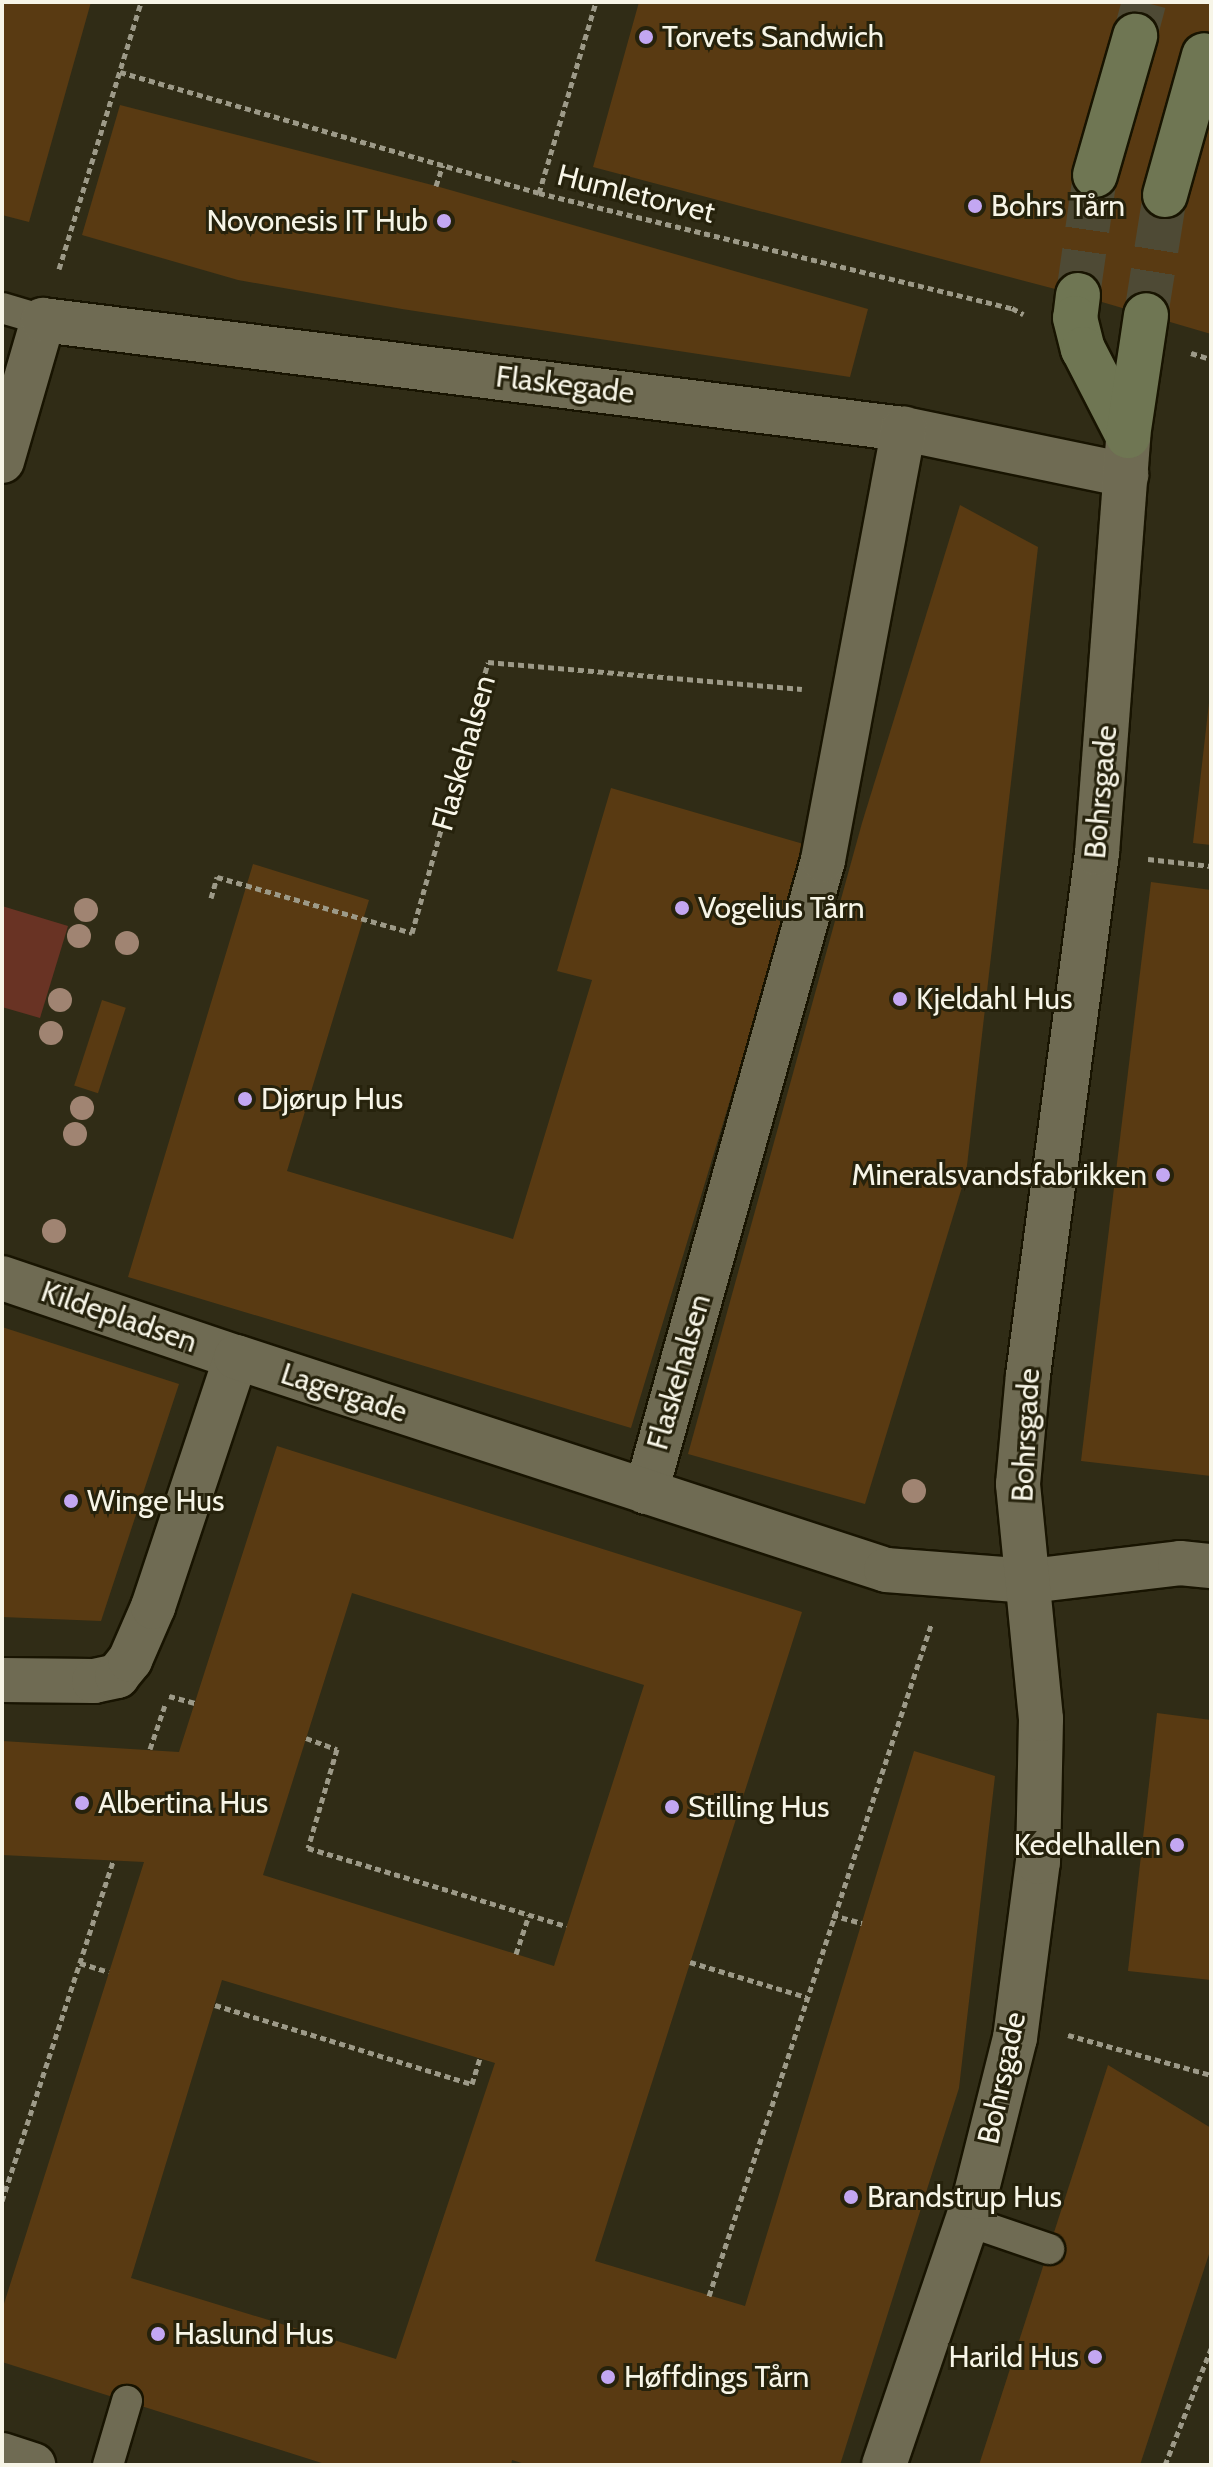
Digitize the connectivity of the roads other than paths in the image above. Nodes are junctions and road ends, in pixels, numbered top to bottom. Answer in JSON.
{"nodes":[{"id":1,"x":1135,"y":36,"type":"tunnel mouth"},
{"id":2,"x":1204,"y":55,"type":"dead end"},
{"id":3,"x":1095,"y":175,"type":"tunnel mouth"},
{"id":4,"x":1165,"y":195,"type":"tunnel mouth"},
{"id":5,"x":1078,"y":295,"type":"tunnel mouth"},
{"id":6,"x":2,"y":308,"type":"edge"},
{"id":7,"x":1146,"y":315,"type":"tunnel mouth"},
{"id":8,"x":43,"y":320,"type":"junction"},
{"id":9,"x":904,"y":429,"type":"junction"},
{"id":10,"x":1127,"y":455,"type":"junction"},
{"id":11,"x":2,"y":461,"type":"edge"},
{"id":12,"x":2,"y":1278,"type":"edge"},
{"id":13,"x":236,"y":1357,"type":"junction"},
{"id":14,"x":646,"y":1492,"type":"junction"},
{"id":15,"x":1211,"y":1566,"type":"edge"},
{"id":16,"x":1030,"y":1581,"type":"junction"},
{"id":17,"x":2,"y":1680,"type":"edge"},
{"id":18,"x":967,"y":2221,"type":"junction"},
{"id":19,"x":1049,"y":2249,"type":"dead end"},
{"id":20,"x":127,"y":2401,"type":"dead end"},
{"id":21,"x":2,"y":2455,"type":"edge"},
{"id":22,"x":33,"y":2465,"type":"edge"},
{"id":23,"x":108,"y":2465,"type":"edge"},
{"id":24,"x":884,"y":2465,"type":"edge"}],
"edges":[{"from":1,"to":3,"type":"street"},
{"from":2,"to":4,"type":"street"},
{"from":5,"to":10,"type":"street"},
{"from":6,"to":8,"type":"lane","name":"Flaskegade"},
{"from":7,"to":10,"type":"street","name":"Bohrsgade"},
{"from":8,"to":9,"type":"street","name":"Flaskegade"},
{"from":8,"to":11,"type":"street"},
{"from":9,"to":10,"type":"street","name":"Flaskegade"},
{"from":9,"to":14,"type":"street","name":"Flaskehalsen"},
{"from":10,"to":16,"type":"street","name":"Bohrsgade"},
{"from":12,"to":13,"type":"street","name":"Kildepladsen"},
{"from":13,"to":14,"type":"street","name":"Lagergade"},
{"from":13,"to":17,"type":"street"},
{"from":14,"to":16,"type":"street","name":"Lagergade"},
{"from":15,"to":16,"type":"street","name":"Lagergade"},
{"from":16,"to":18,"type":"street","name":"Bohrsgade"},
{"from":18,"to":19,"type":"lane"},
{"from":18,"to":24,"type":"street","name":"Bohrsgade"},
{"from":20,"to":23,"type":"lane"},
{"from":21,"to":22,"type":"street"}]}
